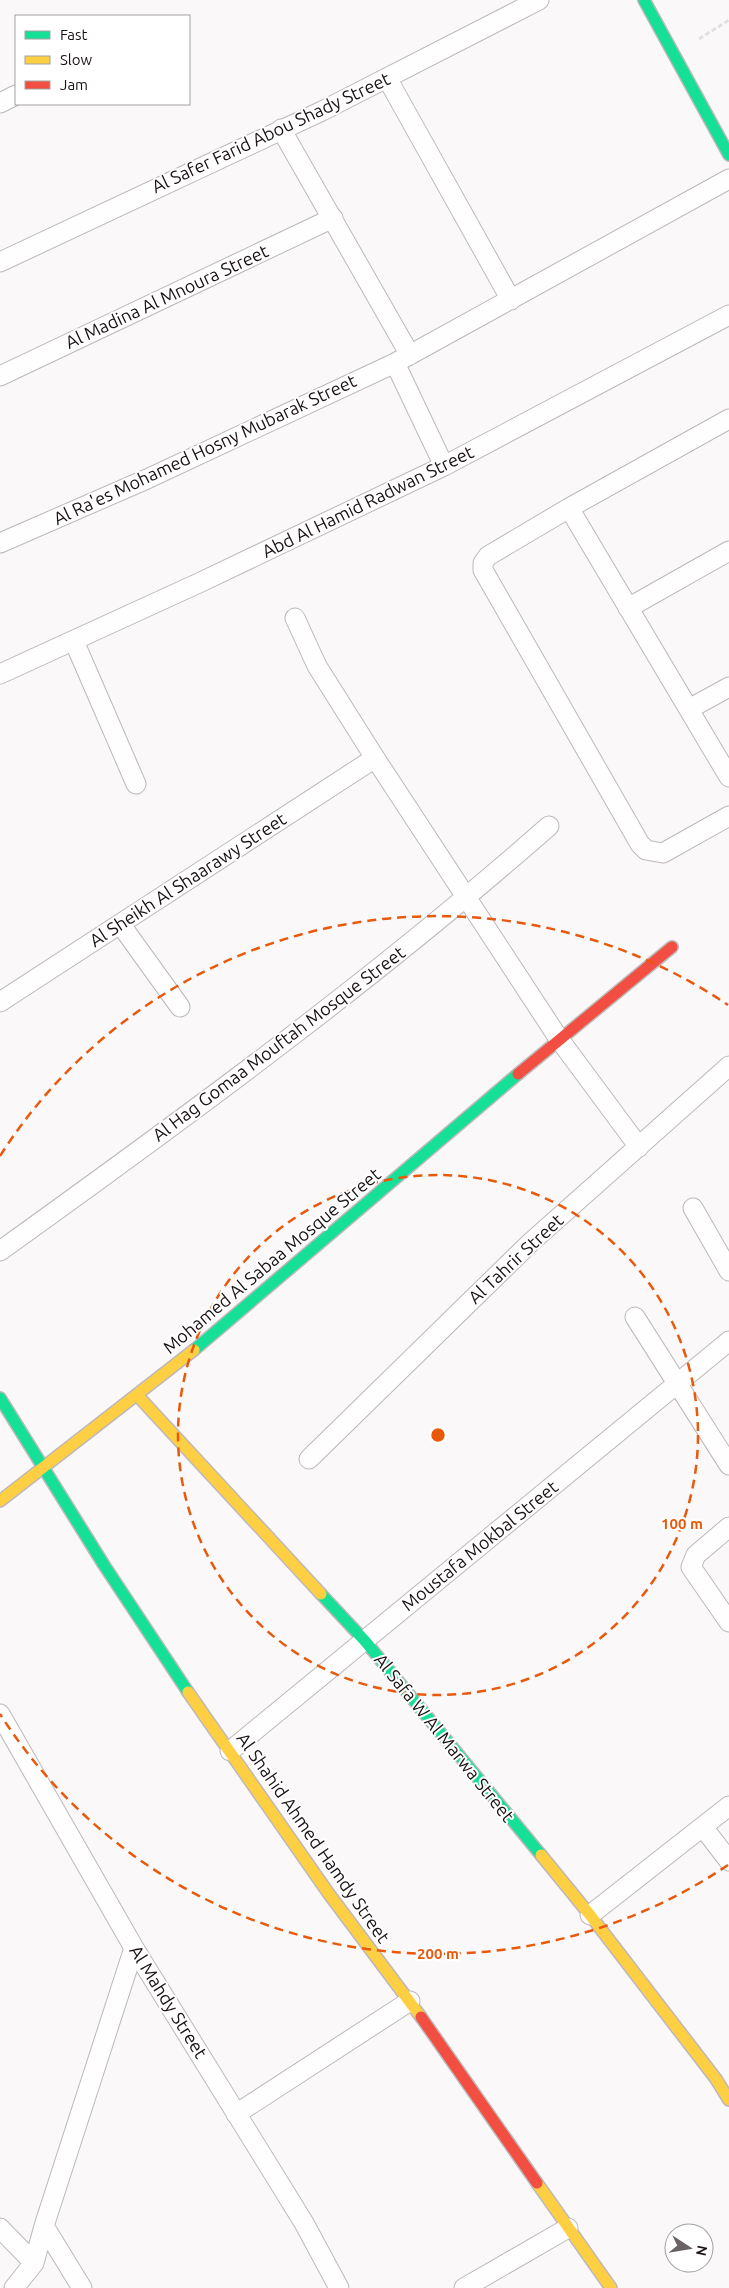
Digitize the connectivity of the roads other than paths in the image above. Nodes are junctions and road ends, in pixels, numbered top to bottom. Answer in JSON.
{"nodes":[{"id":1,"x":539,"y":0,"type":"edge"},
{"id":2,"x":644,"y":0,"type":"edge"},
{"id":3,"x":388,"y":78,"type":"junction"},
{"id":4,"x":15,"y":95,"type":"edge"},
{"id":5,"x":0,"y":103,"type":"edge"},
{"id":6,"x":281,"y":129,"type":"junction"},
{"id":7,"x":729,"y":155,"type":"edge"},
{"id":8,"x":729,"y":179,"type":"edge"},
{"id":9,"x":333,"y":218,"type":"junction"},
{"id":10,"x":0,"y":262,"type":"edge"},
{"id":11,"x":511,"y":300,"type":"junction"},
{"id":12,"x":729,"y":315,"type":"edge"},
{"id":13,"x":402,"y":359,"type":"junction"},
{"id":14,"x":0,"y":376,"type":"edge"},
{"id":15,"x":729,"y":419,"type":"edge"},
{"id":16,"x":444,"y":466,"type":"junction"},
{"id":17,"x":569,"y":508,"type":"junction"},
{"id":18,"x":0,"y":543,"type":"edge"},
{"id":19,"x":729,"y":551,"type":"edge"},
{"id":20,"x":628,"y":608,"type":"junction"},
{"id":21,"x":294,"y":618,"type":"dead end"},
{"id":22,"x":74,"y":641,"type":"junction"},
{"id":23,"x":0,"y":674,"type":"edge"},
{"id":24,"x":729,"y":687,"type":"edge"},
{"id":25,"x":689,"y":710,"type":"junction"},
{"id":26,"x":375,"y":758,"type":"junction"},
{"id":27,"x":729,"y":777,"type":"edge"},
{"id":28,"x":136,"y":784,"type":"dead end"},
{"id":29,"x":729,"y":816,"type":"edge"},
{"id":30,"x":549,"y":826,"type":"dead end"},
{"id":31,"x":467,"y":898,"type":"junction"},
{"id":32,"x":121,"y":925,"type":"junction"},
{"id":33,"x":672,"y":947,"type":"dead end"},
{"id":34,"x":0,"y":1002,"type":"edge"},
{"id":35,"x":180,"y":1007,"type":"dead end"},
{"id":36,"x":559,"y":1039,"type":"junction"},
{"id":37,"x":729,"y":1066,"type":"edge"},
{"id":38,"x":639,"y":1146,"type":"junction"},
{"id":39,"x":693,"y":1208,"type":"dead end"},
{"id":40,"x":0,"y":1251,"type":"edge"},
{"id":41,"x":729,"y":1271,"type":"edge"},
{"id":42,"x":635,"y":1317,"type":"dead end"},
{"id":43,"x":729,"y":1341,"type":"edge"},
{"id":44,"x":678,"y":1384,"type":"junction"},
{"id":45,"x":137,"y":1395,"type":"junction"},
{"id":46,"x":0,"y":1398,"type":"edge"},
{"id":47,"x":309,"y":1459,"type":"dead end"},
{"id":48,"x":729,"y":1465,"type":"edge"},
{"id":49,"x":43,"y":1469,"type":"junction"},
{"id":50,"x":0,"y":1501,"type":"edge"},
{"id":51,"x":729,"y":1527,"type":"edge"},
{"id":52,"x":729,"y":1622,"type":"edge"},
{"id":53,"x":365,"y":1641,"type":"junction"},
{"id":54,"x":0,"y":1714,"type":"edge"},
{"id":55,"x":230,"y":1751,"type":"junction"},
{"id":56,"x":729,"y":1806,"type":"edge"},
{"id":57,"x":704,"y":1827,"type":"junction"},
{"id":58,"x":729,"y":1861,"type":"edge"},
{"id":59,"x":590,"y":1915,"type":"junction"},
{"id":60,"x":134,"y":1948,"type":"junction"},
{"id":61,"x":410,"y":2001,"type":"junction"},
{"id":62,"x":729,"y":2100,"type":"edge"},
{"id":63,"x":236,"y":2114,"type":"junction"},
{"id":64,"x":44,"y":2226,"type":"junction"},
{"id":65,"x":0,"y":2228,"type":"edge"},
{"id":66,"x":568,"y":2228,"type":"junction"},
{"id":67,"x":34,"y":2263,"type":"junction"},
{"id":68,"x":14,"y":2288,"type":"edge"},
{"id":69,"x":82,"y":2288,"type":"edge"},
{"id":70,"x":339,"y":2288,"type":"edge"},
{"id":71,"x":464,"y":2288,"type":"edge"},
{"id":72,"x":611,"y":2288,"type":"edge"}],
"edges":[{"from":1,"to":3,"type":"street","name":"Al Safer Farid Abou Shady Street"},
{"from":2,"to":7,"type":"street"},
{"from":3,"to":6,"type":"street","name":"Al Safer Farid Abou Shady Street"},
{"from":3,"to":11,"type":"street"},
{"from":4,"to":5,"type":"street"},
{"from":6,"to":9,"type":"street"},
{"from":6,"to":10,"type":"street","name":"Al Safer Farid Abou Shady Street"},
{"from":8,"to":11,"type":"street","name":"Al Ra'es Mohamed Hosny Mubarak Street"},
{"from":9,"to":13,"type":"street"},
{"from":9,"to":14,"type":"street","name":"Al Madina Al Mnoura Street"},
{"from":11,"to":13,"type":"street","name":"Al Ra'es Mohamed Hosny Mubarak Street"},
{"from":12,"to":16,"type":"street","name":"Abd Al Hamid Radwan Street"},
{"from":13,"to":16,"type":"street"},
{"from":13,"to":18,"type":"street","name":"Al Ra'es Mohamed Hosny Mubarak Street"},
{"from":15,"to":17,"type":"street"},
{"from":16,"to":22,"type":"street","name":"Abd Al Hamid Radwan Street"},
{"from":17,"to":20,"type":"street"},
{"from":17,"to":29,"type":"street"},
{"from":19,"to":20,"type":"street"},
{"from":20,"to":25,"type":"street"},
{"from":21,"to":26,"type":"street"},
{"from":22,"to":23,"type":"street","name":"Abd Al Hamid Radwan Street"},
{"from":22,"to":28,"type":"street"},
{"from":24,"to":25,"type":"street"},
{"from":25,"to":27,"type":"street"},
{"from":26,"to":31,"type":"street"},
{"from":26,"to":32,"type":"street","name":"Al Sheikh Al Shaarawy Street"},
{"from":30,"to":31,"type":"street","name":"Al Hag Gomaa Mouftah Mosque Street"},
{"from":31,"to":36,"type":"street"},
{"from":31,"to":40,"type":"street","name":"Al Hag Gomaa Mouftah Mosque Street"},
{"from":32,"to":34,"type":"street","name":"Al Sheikh Al Shaarawy Street"},
{"from":32,"to":35,"type":"street"},
{"from":33,"to":36,"type":"street","name":"Mohamed Al Sabaa Mosque Street"},
{"from":36,"to":38,"type":"street"},
{"from":36,"to":45,"type":"street","name":"Mohamed Al Sabaa Mosque Street"},
{"from":37,"to":38,"type":"street","name":"Al Tahrir Street"},
{"from":38,"to":47,"type":"street","name":"Al Tahrir Street"},
{"from":39,"to":41,"type":"street"},
{"from":42,"to":44,"type":"street"},
{"from":43,"to":44,"type":"street","name":"Moustafa Mokbal Street"},
{"from":44,"to":48,"type":"street"},
{"from":44,"to":53,"type":"street","name":"Moustafa Mokbal Street"},
{"from":45,"to":49,"type":"street","name":"Mohamed Al Sabaa Mosque Street"},
{"from":45,"to":53,"type":"street","name":"Al Safa W Al Marwa Street"},
{"from":46,"to":49,"type":"street","name":"Al Shahid Ahmed Hamdy Street"},
{"from":49,"to":50,"type":"street","name":"Mohamed Al Sabaa Mosque Street"},
{"from":49,"to":55,"type":"street","name":"Al Shahid Ahmed Hamdy Street"},
{"from":51,"to":52,"type":"street"},
{"from":53,"to":55,"type":"street","name":"Moustafa Mokbal Street"},
{"from":53,"to":59,"type":"street","name":"Al Safa W Al Marwa Street"},
{"from":54,"to":60,"type":"street","name":"Al Mahdy Street"},
{"from":55,"to":61,"type":"street","name":"Al Shahid Ahmed Hamdy Street"},
{"from":56,"to":57,"type":"street"},
{"from":57,"to":58,"type":"street"},
{"from":57,"to":59,"type":"street"},
{"from":59,"to":62,"type":"street","name":"Al Safa W Al Marwa Street"},
{"from":60,"to":63,"type":"street","name":"Al Mahdy Street"},
{"from":60,"to":64,"type":"street"},
{"from":61,"to":63,"type":"street"},
{"from":61,"to":66,"type":"street","name":"Al Shahid Ahmed Hamdy Street"},
{"from":63,"to":70,"type":"street","name":"Al Mahdy Street"},
{"from":64,"to":67,"type":"street"},
{"from":64,"to":69,"type":"street"},
{"from":65,"to":67,"type":"street"},
{"from":66,"to":71,"type":"street"},
{"from":66,"to":72,"type":"street","name":"Al Shahid Ahmed Hamdy Street"},
{"from":67,"to":68,"type":"street"}]}
